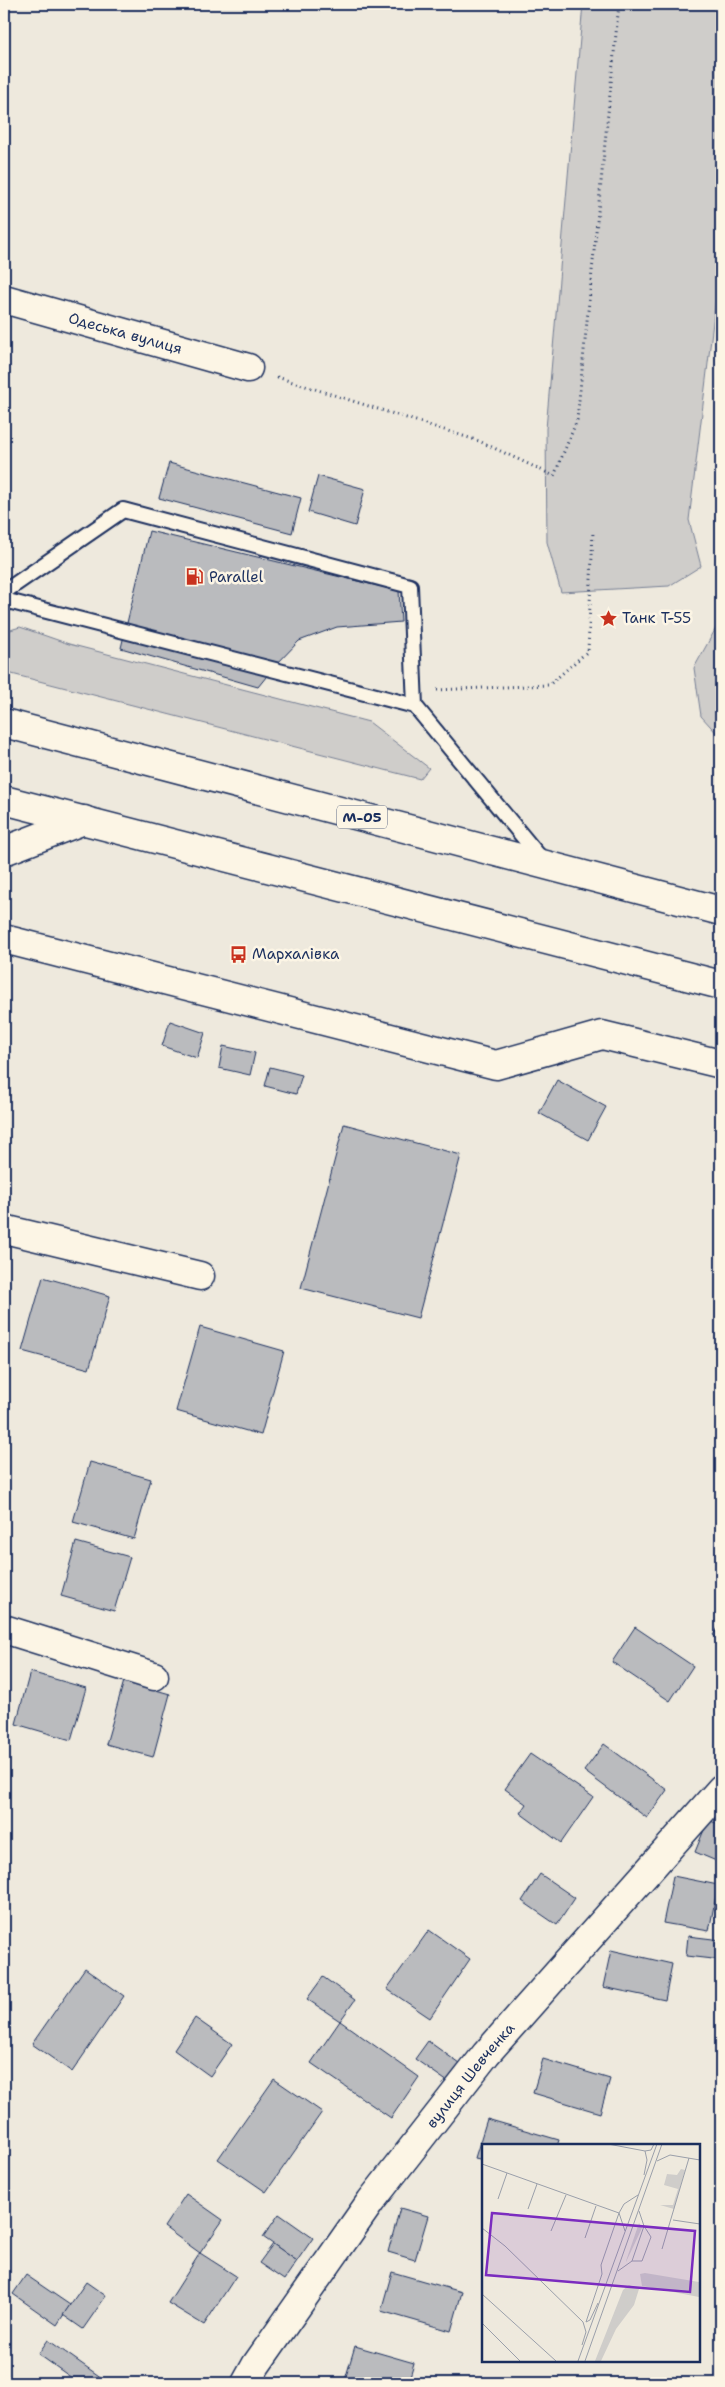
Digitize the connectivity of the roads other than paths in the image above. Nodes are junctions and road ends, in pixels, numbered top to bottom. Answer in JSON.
{"nodes":[{"id":1,"x":4,"y":299,"type":"edge"},
{"id":2,"x":248,"y":368,"type":"road end"},
{"id":3,"x":4,"y":592,"type":"edge"},
{"id":4,"x":4,"y":600,"type":"edge"},
{"id":5,"x":415,"y":706,"type":"junction"},
{"id":6,"x":4,"y":723,"type":"edge"},
{"id":7,"x":4,"y":800,"type":"edge"},
{"id":8,"x":84,"y":820,"type":"junction"},
{"id":9,"x":4,"y":852,"type":"edge"},
{"id":10,"x":547,"y":865,"type":"junction"},
{"id":11,"x":721,"y":911,"type":"edge"},
{"id":12,"x":4,"y":939,"type":"edge"},
{"id":13,"x":721,"y":985,"type":"edge"},
{"id":14,"x":721,"y":1064,"type":"edge"},
{"id":15,"x":4,"y":1229,"type":"edge"},
{"id":16,"x":200,"y":1276,"type":"dead end"},
{"id":17,"x":4,"y":1629,"type":"edge"},
{"id":18,"x":154,"y":1676,"type":"dead end"},
{"id":19,"x":721,"y":1789,"type":"edge"},
{"id":20,"x":246,"y":2383,"type":"edge"}],
"edges":[{"from":1,"to":2,"type":"main road","name":"Одеська вулиця"},
{"from":3,"to":5,"type":"lane"},
{"from":4,"to":5,"type":"lane"},
{"from":5,"to":10,"type":"lane"},
{"from":6,"to":10,"type":"main road","number":"М-05"},
{"from":7,"to":8,"type":"main road"},
{"from":8,"to":9,"type":"main road"},
{"from":8,"to":13,"type":"main road"},
{"from":10,"to":11,"type":"main road","number":"М-05"},
{"from":12,"to":14,"type":"main road"},
{"from":15,"to":16,"type":"main road"},
{"from":17,"to":18,"type":"main road"},
{"from":19,"to":20,"type":"main road","name":"вулиця Шевченка"}]}
